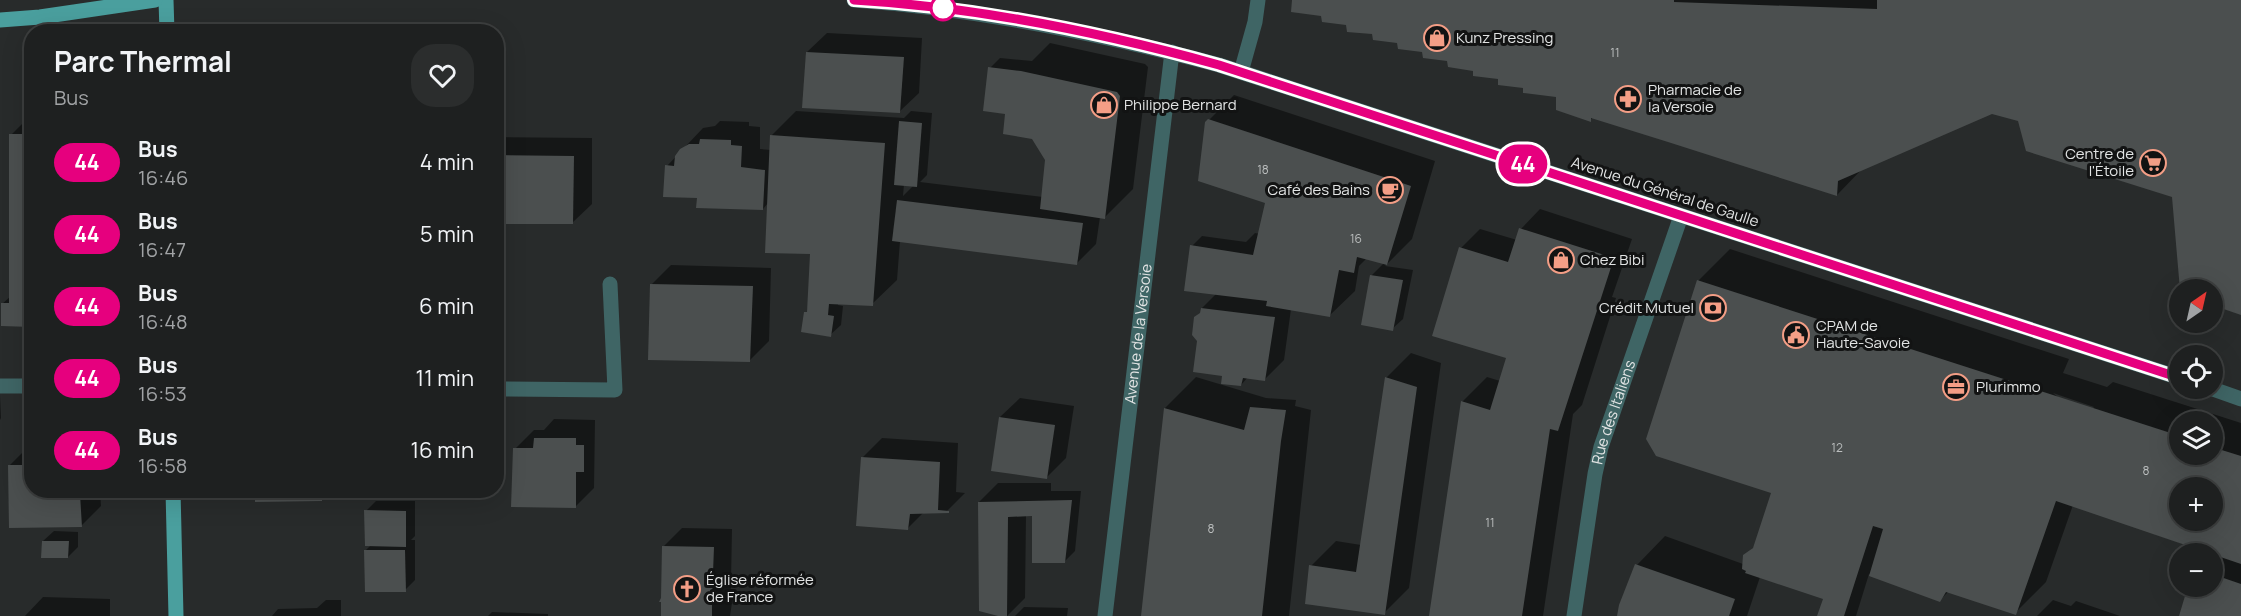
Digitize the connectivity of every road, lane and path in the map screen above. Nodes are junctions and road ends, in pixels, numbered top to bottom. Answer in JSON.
{"nodes":[{"id":1,"x":155,"y":0,"type":"edge"},
{"id":2,"x":166,"y":0,"type":"edge"},
{"id":3,"x":854,"y":0,"type":"edge"},
{"id":4,"x":1258,"y":0,"type":"edge"},
{"id":5,"x":0,"y":20,"type":"edge"},
{"id":6,"x":167,"y":24,"type":"edge"},
{"id":7,"x":1172,"y":52,"type":"junction"},
{"id":8,"x":1241,"y":72,"type":"junction"},
{"id":9,"x":1681,"y":216,"type":"junction"},
{"id":10,"x":610,"y":284,"type":"dead end"},
{"id":11,"x":2169,"y":374,"type":"edge"},
{"id":12,"x":0,"y":386,"type":"edge"},
{"id":13,"x":24,"y":386,"type":"edge"},
{"id":14,"x":504,"y":389,"type":"edge"},
{"id":15,"x":2223,"y":393,"type":"edge"},
{"id":16,"x":2241,"y":399,"type":"edge"},
{"id":17,"x":173,"y":498,"type":"edge"},
{"id":18,"x":176,"y":616,"type":"edge"},
{"id":19,"x":1105,"y":616,"type":"edge"},
{"id":20,"x":1574,"y":616,"type":"edge"}],
"edges":[{"from":1,"to":5,"type":"main road"},
{"from":2,"to":6,"type":"main road"},
{"from":3,"to":7,"type":"street","name":"Avenue du Général de Gaulle"},
{"from":4,"to":8,"type":"street"},
{"from":7,"to":8,"type":"street","name":"Avenue du Général de Gaulle"},
{"from":7,"to":19,"type":"street","name":"Avenue de la Versoie"},
{"from":8,"to":9,"type":"street","name":"Avenue du Général de Gaulle"},
{"from":9,"to":11,"type":"street","name":"Avenue du Général de Gaulle"},
{"from":9,"to":20,"type":"street","name":"Rue des Italiens"},
{"from":10,"to":14,"type":"street"},
{"from":12,"to":13,"type":"street"},
{"from":15,"to":16,"type":"street"},
{"from":17,"to":18,"type":"main road"}]}
